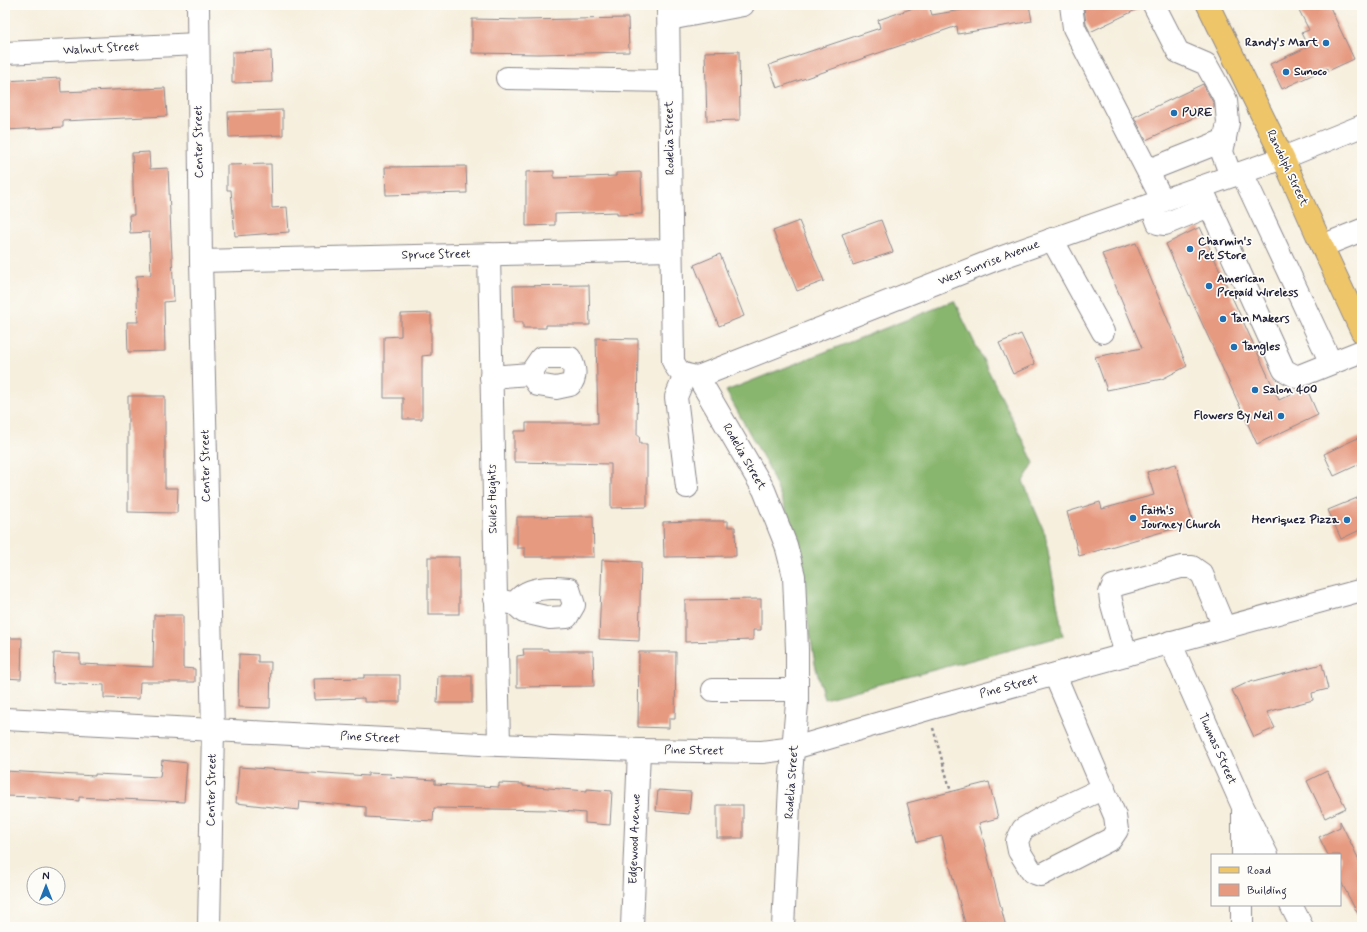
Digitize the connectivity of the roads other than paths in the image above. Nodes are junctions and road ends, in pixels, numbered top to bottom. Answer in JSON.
{"nodes":[{"id":1,"x":198,"y":5,"type":"edge"},
{"id":2,"x":743,"y":5,"type":"edge"},
{"id":3,"x":1070,"y":5,"type":"edge"},
{"id":4,"x":1154,"y":5,"type":"edge"},
{"id":5,"x":1208,"y":5,"type":"edge"},
{"id":6,"x":668,"y":12,"type":"edge"},
{"id":7,"x":198,"y":44,"type":"junction"},
{"id":8,"x":5,"y":53,"type":"edge"},
{"id":9,"x":507,"y":78,"type":"dead end"},
{"id":10,"x":669,"y":81,"type":"junction"},
{"id":11,"x":1249,"y":89,"type":"junction"},
{"id":12,"x":1226,"y":100,"type":"junction"},
{"id":13,"x":1362,"y":126,"type":"edge"},
{"id":14,"x":1225,"y":140,"type":"junction"},
{"id":15,"x":1283,"y":158,"type":"junction"},
{"id":16,"x":1149,"y":170,"type":"junction"},
{"id":17,"x":1237,"y":174,"type":"junction"},
{"id":18,"x":1205,"y":197,"type":"junction"},
{"id":19,"x":1157,"y":203,"type":"junction"},
{"id":20,"x":1362,"y":230,"type":"edge"},
{"id":21,"x":1052,"y":239,"type":"junction"},
{"id":22,"x":1322,"y":246,"type":"junction"},
{"id":23,"x":672,"y":250,"type":"junction"},
{"id":24,"x":489,"y":254,"type":"junction"},
{"id":25,"x":201,"y":260,"type":"junction"},
{"id":26,"x":1103,"y":332,"type":"dead end"},
{"id":27,"x":1362,"y":332,"type":"edge"},
{"id":28,"x":1362,"y":351,"type":"edge"},
{"id":29,"x":1331,"y":363,"type":"junction"},
{"id":30,"x":530,"y":374,"type":"dead end"},
{"id":31,"x":691,"y":376,"type":"junction"},
{"id":32,"x":491,"y":377,"type":"junction"},
{"id":33,"x":687,"y":487,"type":"dead end"},
{"id":34,"x":1362,"y":590,"type":"edge"},
{"id":35,"x":1224,"y":628,"type":"junction"},
{"id":36,"x":1170,"y":642,"type":"junction"},
{"id":37,"x":1126,"y":655,"type":"junction"},
{"id":38,"x":1055,"y":675,"type":"junction"},
{"id":39,"x":713,"y":690,"type":"dead end"},
{"id":40,"x":797,"y":690,"type":"junction"},
{"id":41,"x":5,"y":719,"type":"edge"},
{"id":42,"x":213,"y":730,"type":"junction"},
{"id":43,"x":498,"y":745,"type":"junction"},
{"id":44,"x":794,"y":748,"type":"junction"},
{"id":45,"x":639,"y":750,"type":"junction"},
{"id":46,"x":1104,"y":788,"type":"junction"},
{"id":47,"x":1243,"y":807,"type":"junction"},
{"id":48,"x":1243,"y":854,"type":"edge"},
{"id":49,"x":1266,"y":854,"type":"edge"},
{"id":50,"x":1242,"y":906,"type":"edge"},
{"id":51,"x":1292,"y":906,"type":"edge"},
{"id":52,"x":209,"y":927,"type":"edge"},
{"id":53,"x":632,"y":927,"type":"edge"},
{"id":54,"x":783,"y":927,"type":"edge"},
{"id":55,"x":1242,"y":927,"type":"edge"},
{"id":56,"x":1302,"y":927,"type":"edge"}],
"edges":[{"from":1,"to":7,"type":"street","name":"Center Street"},
{"from":2,"to":6,"type":"street"},
{"from":3,"to":16,"type":"street"},
{"from":4,"to":12,"type":"street"},
{"from":5,"to":11,"type":"main road","name":"Randolph Street"},
{"from":6,"to":10,"type":"street","name":"Rodelia Street"},
{"from":7,"to":8,"type":"street","name":"Walnut Street"},
{"from":7,"to":25,"type":"street","name":"Center Street"},
{"from":9,"to":10,"type":"street"},
{"from":10,"to":23,"type":"street","name":"Rodelia Street"},
{"from":11,"to":12,"type":"street"},
{"from":11,"to":15,"type":"main road","name":"Randolph Street"},
{"from":12,"to":14,"type":"street"},
{"from":13,"to":15,"type":"street"},
{"from":14,"to":16,"type":"street"},
{"from":14,"to":17,"type":"street"},
{"from":15,"to":17,"type":"street"},
{"from":15,"to":22,"type":"main road","name":"Randolph Street"},
{"from":16,"to":19,"type":"street"},
{"from":17,"to":18,"type":"street"},
{"from":17,"to":29,"type":"street"},
{"from":18,"to":19,"type":"street"},
{"from":18,"to":29,"type":"street"},
{"from":19,"to":21,"type":"street","name":"West Sunrise Avenue"},
{"from":20,"to":22,"type":"street"},
{"from":21,"to":26,"type":"street"},
{"from":21,"to":31,"type":"street","name":"West Sunrise Avenue"},
{"from":22,"to":27,"type":"main road","name":"Randolph Street"},
{"from":23,"to":24,"type":"street","name":"Spruce Street"},
{"from":23,"to":31,"type":"street","name":"Rodelia Street"},
{"from":24,"to":25,"type":"street","name":"Spruce Street"},
{"from":24,"to":32,"type":"street","name":"Skiles Heights"},
{"from":25,"to":42,"type":"street","name":"Center Street"},
{"from":28,"to":29,"type":"street"},
{"from":30,"to":32,"type":"street"},
{"from":31,"to":33,"type":"street"},
{"from":31,"to":40,"type":"street","name":"Rodelia Street"},
{"from":32,"to":43,"type":"street","name":"Skiles Heights"},
{"from":34,"to":35,"type":"street","name":"Pine Street"},
{"from":35,"to":36,"type":"street","name":"Pine Street"},
{"from":35,"to":37,"type":"street"},
{"from":36,"to":37,"type":"street","name":"Pine Street"},
{"from":36,"to":47,"type":"street","name":"Thomas Street"},
{"from":37,"to":38,"type":"street","name":"Pine Street"},
{"from":38,"to":44,"type":"street","name":"Pine Street"},
{"from":38,"to":46,"type":"street"},
{"from":39,"to":40,"type":"street"},
{"from":40,"to":44,"type":"street","name":"Rodelia Street"},
{"from":41,"to":42,"type":"street","name":"Pine Street"},
{"from":42,"to":43,"type":"street","name":"Pine Street"},
{"from":42,"to":52,"type":"street","name":"Center Street"},
{"from":43,"to":45,"type":"street","name":"Pine Street"},
{"from":44,"to":45,"type":"street","name":"Pine Street"},
{"from":44,"to":54,"type":"street","name":"Rodelia Street"},
{"from":45,"to":53,"type":"street","name":"Edgewood Avenue"},
{"from":46,"to":46,"type":"street"},
{"from":47,"to":48,"type":"street"},
{"from":47,"to":49,"type":"street","name":"Thomas Street"},
{"from":50,"to":55,"type":"street"},
{"from":51,"to":56,"type":"street"}]}
